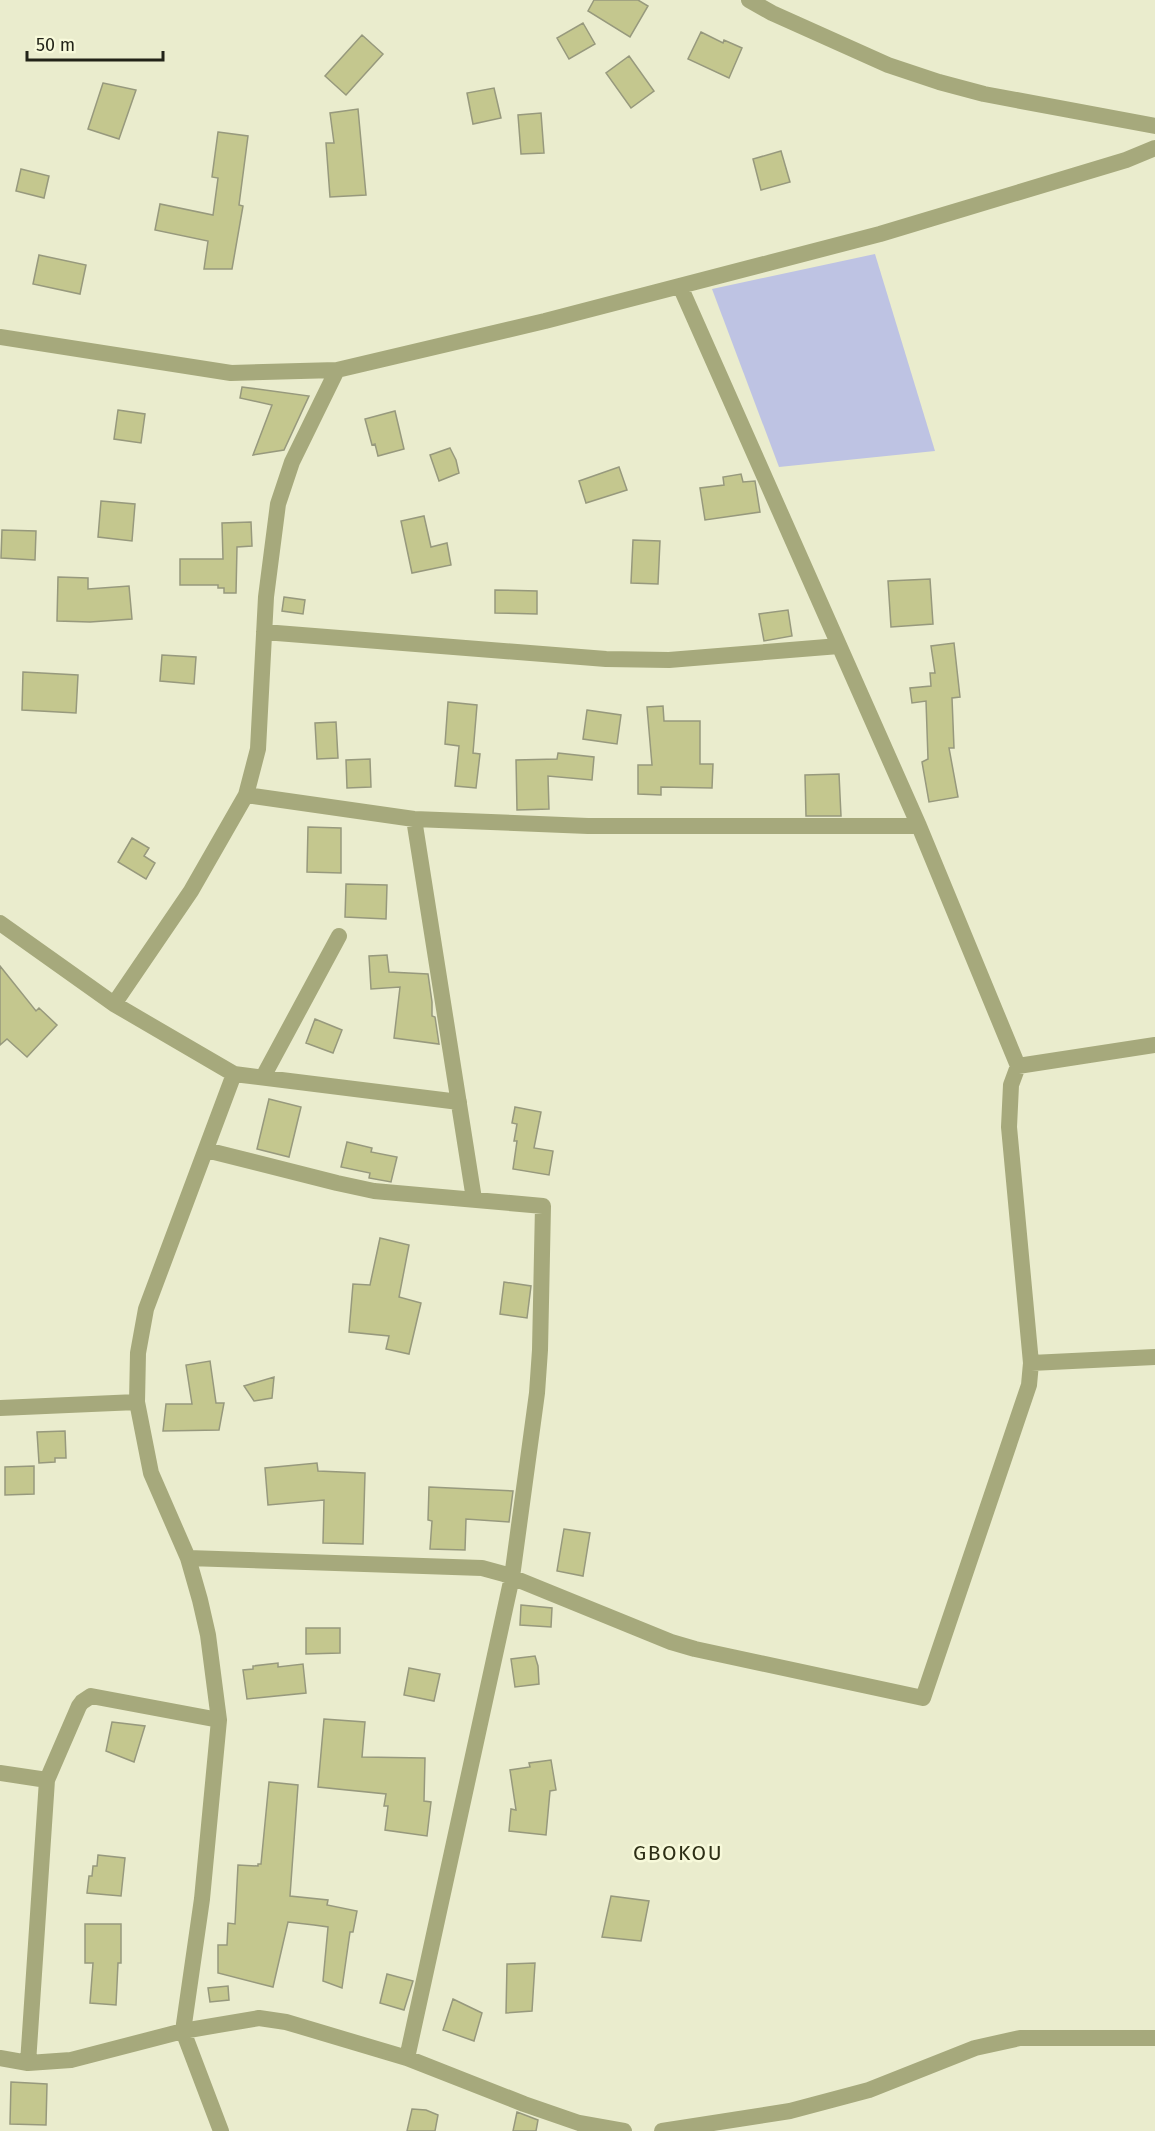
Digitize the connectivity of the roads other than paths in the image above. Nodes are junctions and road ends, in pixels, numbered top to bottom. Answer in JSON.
{"nodes":[{"id":1,"x":749,"y":0,"type":"edge"},
{"id":2,"x":1155,"y":126,"type":"edge"},
{"id":3,"x":1155,"y":148,"type":"edge"},
{"id":4,"x":680,"y":286,"type":"junction"},
{"id":5,"x":0,"y":337,"type":"edge"},
{"id":6,"x":337,"y":370,"type":"junction"},
{"id":7,"x":264,"y":632,"type":"junction"},
{"id":8,"x":839,"y":646,"type":"junction"},
{"id":9,"x":246,"y":795,"type":"junction"},
{"id":10,"x":414,"y":819,"type":"junction"},
{"id":11,"x":919,"y":826,"type":"junction"},
{"id":12,"x":0,"y":923,"type":"edge"},
{"id":13,"x":339,"y":936,"type":"dead end"},
{"id":14,"x":114,"y":1004,"type":"junction"},
{"id":15,"x":1155,"y":1045,"type":"edge"},
{"id":16,"x":1018,"y":1066,"type":"junction"},
{"id":17,"x":234,"y":1074,"type":"junction"},
{"id":18,"x":263,"y":1077,"type":"junction"},
{"id":19,"x":459,"y":1102,"type":"junction"},
{"id":20,"x":206,"y":1150,"type":"junction"},
{"id":21,"x":474,"y":1199,"type":"junction"},
{"id":22,"x":1155,"y":1357,"type":"edge"},
{"id":23,"x":1031,"y":1363,"type":"junction"},
{"id":24,"x":137,"y":1402,"type":"junction"},
{"id":25,"x":0,"y":1408,"type":"edge"},
{"id":26,"x":188,"y":1557,"type":"junction"},
{"id":27,"x":512,"y":1577,"type":"junction"},
{"id":28,"x":219,"y":1720,"type":"junction"},
{"id":29,"x":0,"y":1773,"type":"edge"},
{"id":30,"x":47,"y":1780,"type":"junction"},
{"id":31,"x":183,"y":2031,"type":"junction"},
{"id":32,"x":1155,"y":2037,"type":"edge"},
{"id":33,"x":0,"y":2058,"type":"edge"},
{"id":34,"x":407,"y":2058,"type":"junction"},
{"id":35,"x":28,"y":2063,"type":"junction"},
{"id":36,"x":221,"y":2131,"type":"edge"},
{"id":37,"x":624,"y":2131,"type":"edge"},
{"id":38,"x":662,"y":2131,"type":"edge"}],
"edges":[{"from":1,"to":2,"type":"street"},
{"from":3,"to":4,"type":"street"},
{"from":4,"to":6,"type":"street"},
{"from":4,"to":8,"type":"street"},
{"from":5,"to":6,"type":"street"},
{"from":6,"to":7,"type":"street"},
{"from":7,"to":8,"type":"street"},
{"from":7,"to":9,"type":"street"},
{"from":8,"to":11,"type":"street"},
{"from":9,"to":10,"type":"street"},
{"from":9,"to":14,"type":"street"},
{"from":10,"to":11,"type":"street"},
{"from":10,"to":19,"type":"street"},
{"from":11,"to":16,"type":"street"},
{"from":12,"to":14,"type":"street"},
{"from":13,"to":18,"type":"street"},
{"from":14,"to":17,"type":"street"},
{"from":15,"to":16,"type":"street"},
{"from":16,"to":23,"type":"street"},
{"from":17,"to":18,"type":"street"},
{"from":17,"to":20,"type":"street"},
{"from":18,"to":19,"type":"street"},
{"from":19,"to":21,"type":"street"},
{"from":20,"to":21,"type":"street"},
{"from":20,"to":24,"type":"street"},
{"from":21,"to":27,"type":"street"},
{"from":22,"to":23,"type":"street"},
{"from":23,"to":27,"type":"street"},
{"from":24,"to":25,"type":"street"},
{"from":24,"to":26,"type":"street"},
{"from":26,"to":27,"type":"street"},
{"from":26,"to":28,"type":"street"},
{"from":27,"to":34,"type":"street"},
{"from":28,"to":30,"type":"street"},
{"from":28,"to":31,"type":"street"},
{"from":29,"to":30,"type":"street"},
{"from":30,"to":35,"type":"street"},
{"from":31,"to":34,"type":"street"},
{"from":31,"to":35,"type":"street"},
{"from":31,"to":36,"type":"street"},
{"from":32,"to":38,"type":"street"},
{"from":33,"to":35,"type":"street"},
{"from":34,"to":37,"type":"street"}]}
